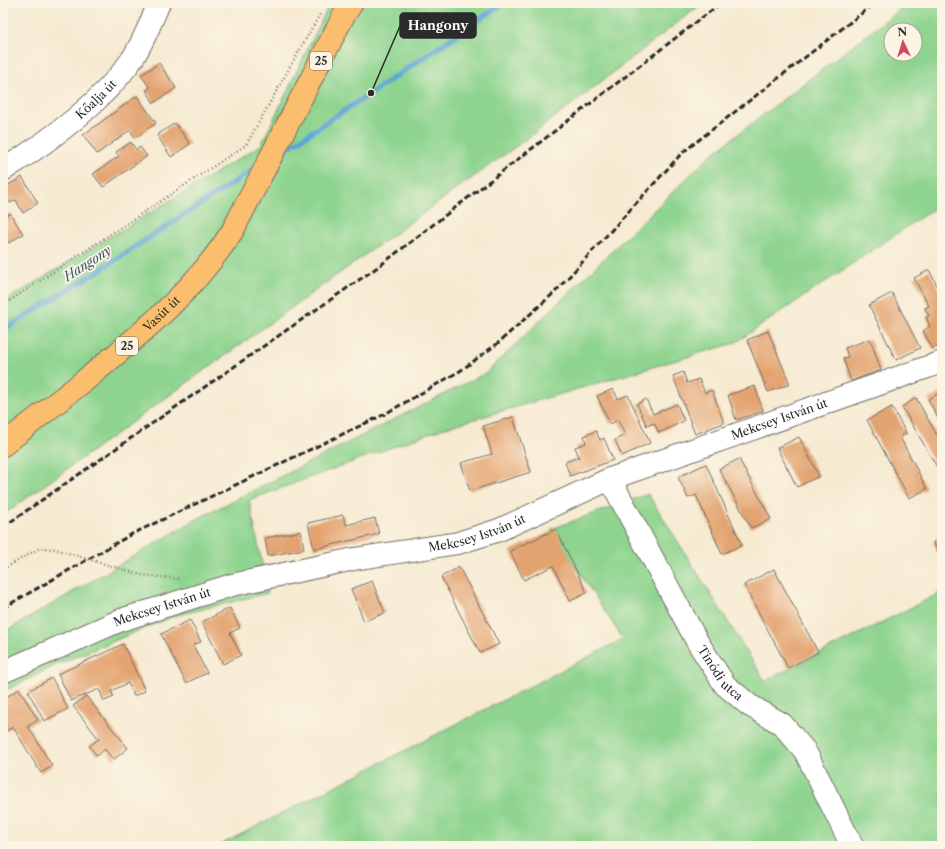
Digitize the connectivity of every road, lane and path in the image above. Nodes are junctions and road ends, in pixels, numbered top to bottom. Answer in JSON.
{"nodes":[{"id":1,"x":159,"y":3,"type":"edge"},
{"id":2,"x":352,"y":3,"type":"edge"},
{"id":3,"x":323,"y":10,"type":"dead end"},
{"id":4,"x":3,"y":170,"type":"edge"},
{"id":5,"x":3,"y":305,"type":"edge"},
{"id":6,"x":942,"y":362,"type":"edge"},
{"id":7,"x":3,"y":445,"type":"edge"},
{"id":8,"x":610,"y":479,"type":"junction"},
{"id":9,"x":3,"y":569,"type":"edge"},
{"id":10,"x":181,"y":579,"type":"dead end"},
{"id":11,"x":3,"y":672,"type":"edge"},
{"id":12,"x":852,"y":846,"type":"edge"}],
"edges":[{"from":1,"to":4,"type":"street","name":"Kőalja út"},
{"from":2,"to":7,"type":"main road","name":"Vasút út","number":"25"},
{"from":3,"to":5,"type":"path"},
{"from":6,"to":8,"type":"street","name":"Mekcsey István út"},
{"from":8,"to":11,"type":"street","name":"Mekcsey István út"},
{"from":8,"to":12,"type":"street","name":"Tinódi utca"},
{"from":9,"to":10,"type":"path"}]}
